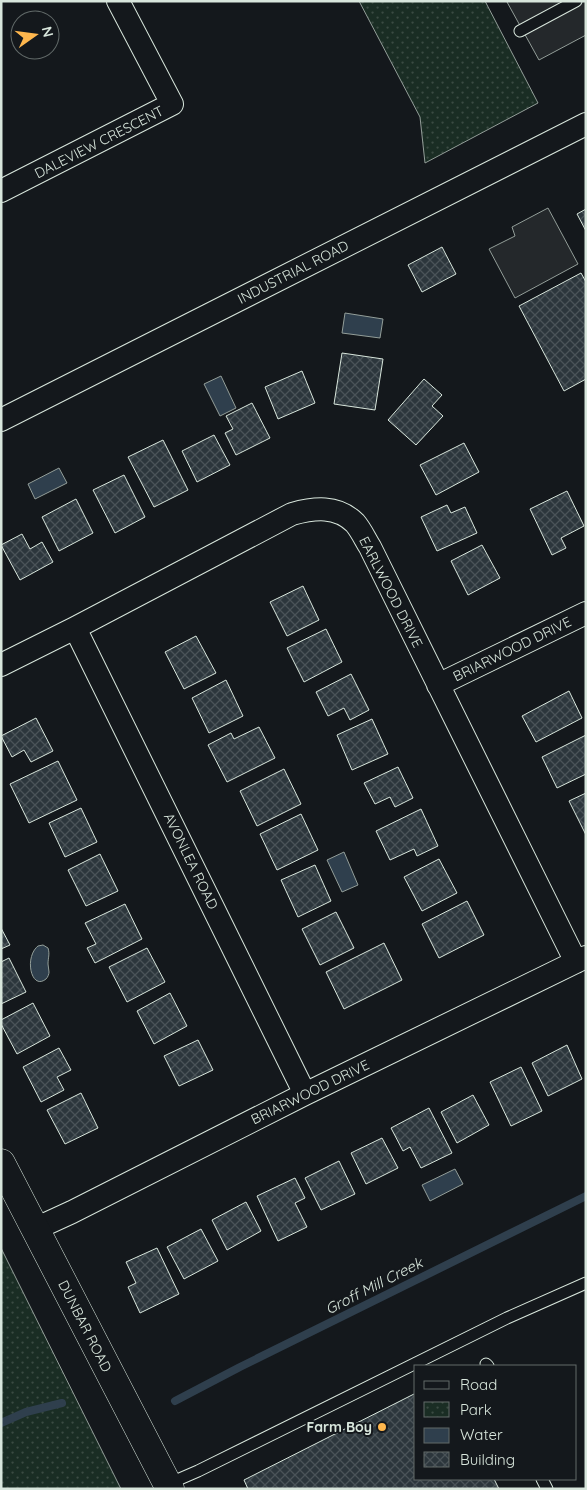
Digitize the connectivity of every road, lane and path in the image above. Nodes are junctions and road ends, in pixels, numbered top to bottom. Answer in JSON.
{"nodes":[{"id":1,"x":118,"y":1,"type":"edge"},
{"id":2,"x":576,"y":1,"type":"edge"},
{"id":3,"x":520,"y":31,"type":"dead end"},
{"id":4,"x":586,"y":124,"type":"edge"},
{"id":5,"x":1,"y":191,"type":"edge"},
{"id":6,"x":1,"y":420,"type":"edge"},
{"id":7,"x":586,"y":613,"type":"edge"},
{"id":8,"x":75,"y":628,"type":"junction"},
{"id":9,"x":1,"y":665,"type":"edge"},
{"id":10,"x":438,"y":685,"type":"junction"},
{"id":11,"x":581,"y":959,"type":"edge"},
{"id":12,"x":305,"y":1094,"type":"junction"},
{"id":13,"x":1,"y":1162,"type":"edge"},
{"id":14,"x":35,"y":1229,"type":"junction"},
{"id":15,"x":586,"y":1283,"type":"edge"},
{"id":16,"x":169,"y":1487,"type":"edge"}],
"edges":[{"from":1,"to":5,"type":"street","name":"DALEVIEW CRESCENT"},
{"from":2,"to":3,"type":"lane"},
{"from":4,"to":6,"type":"street","name":"INDUSTRIAL ROAD"},
{"from":7,"to":10,"type":"street","name":"BRIARWOOD DRIVE"},
{"from":8,"to":9,"type":"street","name":"EARLWOOD DRIVE"},
{"from":8,"to":10,"type":"street","name":"EARLWOOD DRIVE"},
{"from":8,"to":12,"type":"street","name":"AVONLEA ROAD"},
{"from":10,"to":11,"type":"street","name":"EARLWOOD DRIVE"},
{"from":11,"to":12,"type":"street","name":"BRIARWOOD DRIVE"},
{"from":12,"to":14,"type":"street","name":"BRIARWOOD DRIVE"},
{"from":13,"to":14,"type":"street","name":"DUNBAR ROAD"},
{"from":14,"to":16,"type":"street","name":"DUNBAR ROAD"},
{"from":15,"to":16,"type":"lane"}]}
